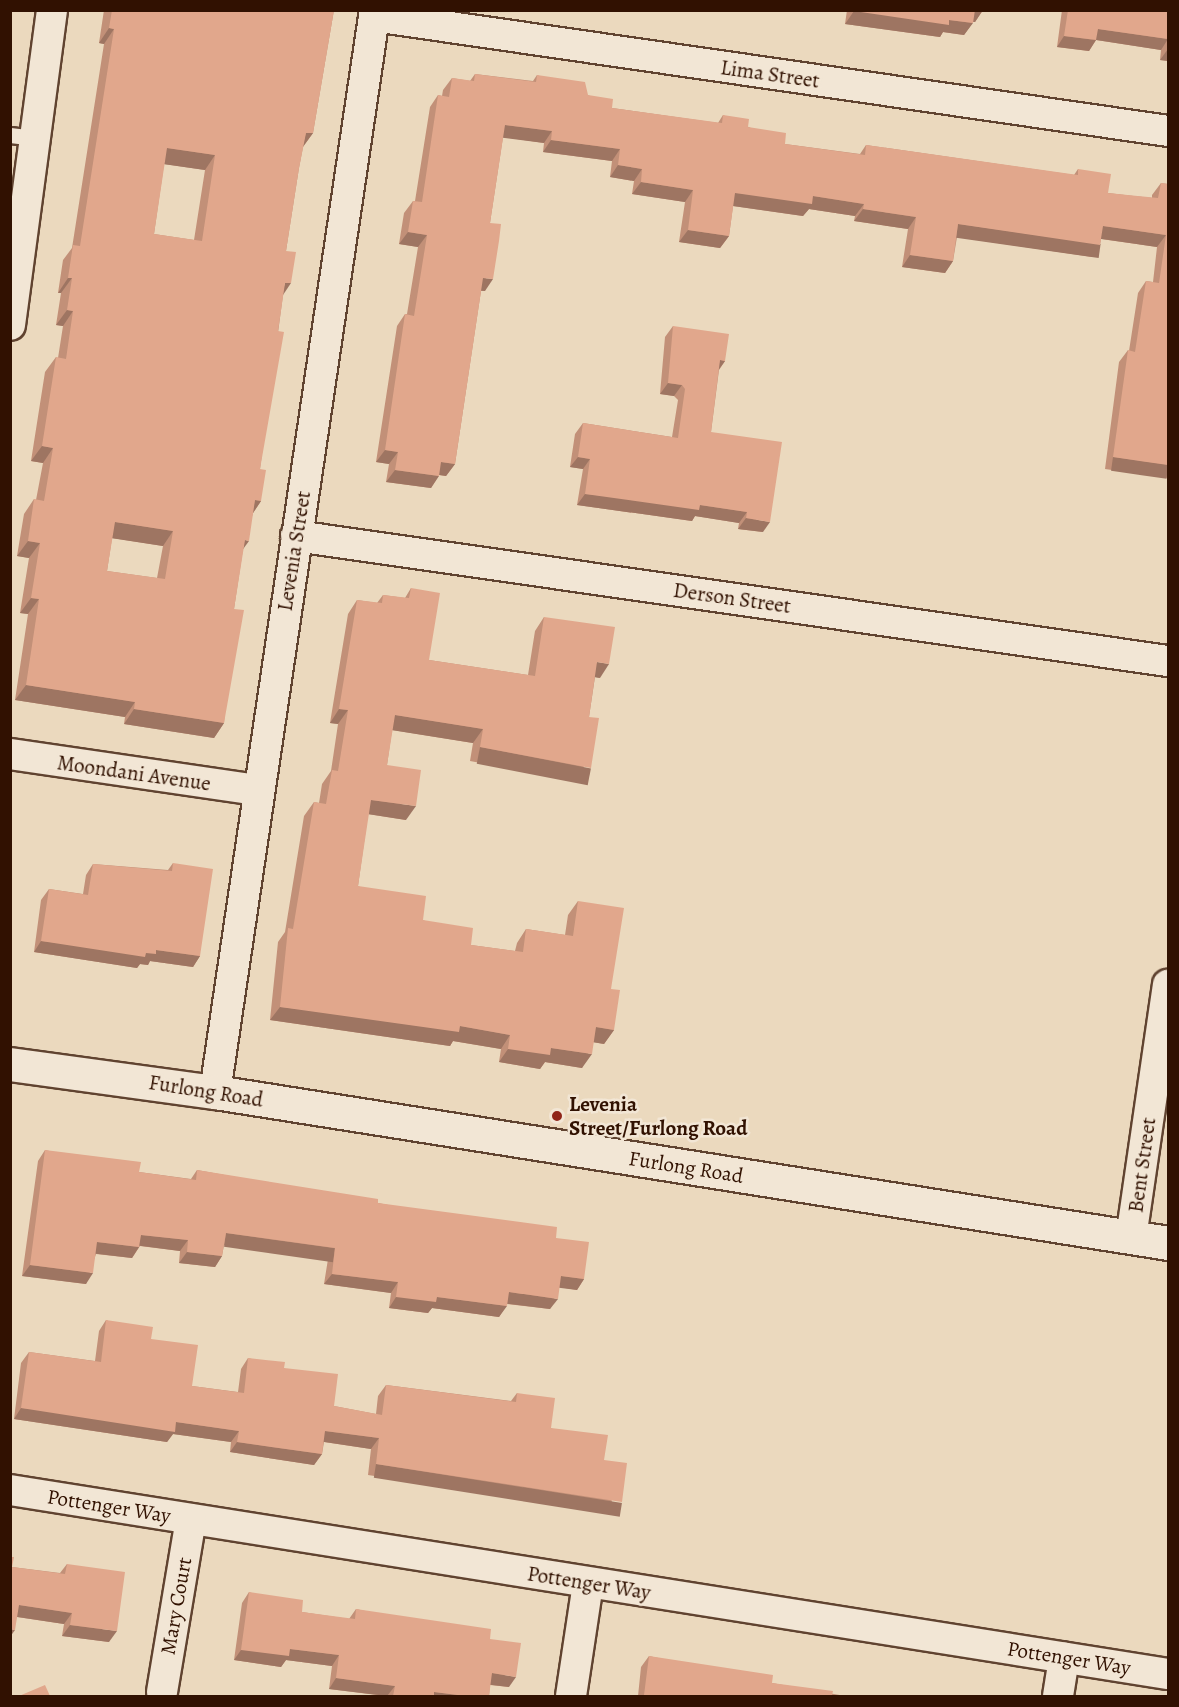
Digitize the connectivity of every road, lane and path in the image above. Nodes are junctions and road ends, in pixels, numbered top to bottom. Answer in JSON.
{"nodes":[{"id":1,"x":52,"y":10,"type":"edge"},
{"id":2,"x":375,"y":13,"type":"edge"},
{"id":3,"x":1168,"y":132,"type":"edge"},
{"id":4,"x":22,"y":137,"type":"edge"},
{"id":5,"x":10,"y":325,"type":"edge"},
{"id":6,"x":296,"y":536,"type":"junction"},
{"id":7,"x":1168,"y":661,"type":"edge"},
{"id":8,"x":10,"y":754,"type":"edge"},
{"id":9,"x":258,"y":790,"type":"junction"},
{"id":10,"x":1168,"y":985,"type":"edge"},
{"id":11,"x":16,"y":1062,"type":"edge"},
{"id":12,"x":215,"y":1092,"type":"junction"},
{"id":13,"x":1131,"y":1238,"type":"junction"},
{"id":14,"x":1168,"y":1243,"type":"edge"},
{"id":15,"x":10,"y":1490,"type":"edge"},
{"id":16,"x":191,"y":1520,"type":"junction"},
{"id":17,"x":588,"y":1583,"type":"junction"},
{"id":18,"x":1064,"y":1657,"type":"junction"},
{"id":19,"x":1168,"y":1674,"type":"edge"},
{"id":20,"x":162,"y":1692,"type":"dead end"},
{"id":21,"x":571,"y":1696,"type":"edge"},
{"id":22,"x":1058,"y":1696,"type":"edge"}],
"edges":[{"from":1,"to":4,"type":"street"},
{"from":2,"to":3,"type":"street","name":"Lima Street"},
{"from":2,"to":6,"type":"street","name":"Levenia Street"},
{"from":4,"to":5,"type":"street"},
{"from":6,"to":7,"type":"street","name":"Derson Street"},
{"from":6,"to":9,"type":"street","name":"Levenia Street"},
{"from":8,"to":9,"type":"street","name":"Moondani Avenue"},
{"from":9,"to":12,"type":"street","name":"Levenia Street"},
{"from":10,"to":13,"type":"street","name":"Bent Street"},
{"from":11,"to":12,"type":"main road","name":"Furlong Road"},
{"from":12,"to":13,"type":"main road","name":"Furlong Road"},
{"from":13,"to":14,"type":"main road","name":"Furlong Road"},
{"from":15,"to":16,"type":"street","name":"Pottenger Way"},
{"from":16,"to":17,"type":"street","name":"Pottenger Way"},
{"from":16,"to":20,"type":"street","name":"Mary Court"},
{"from":17,"to":18,"type":"street","name":"Pottenger Way"},
{"from":17,"to":21,"type":"street"},
{"from":18,"to":19,"type":"street","name":"Pottenger Way"},
{"from":18,"to":22,"type":"street"}]}
